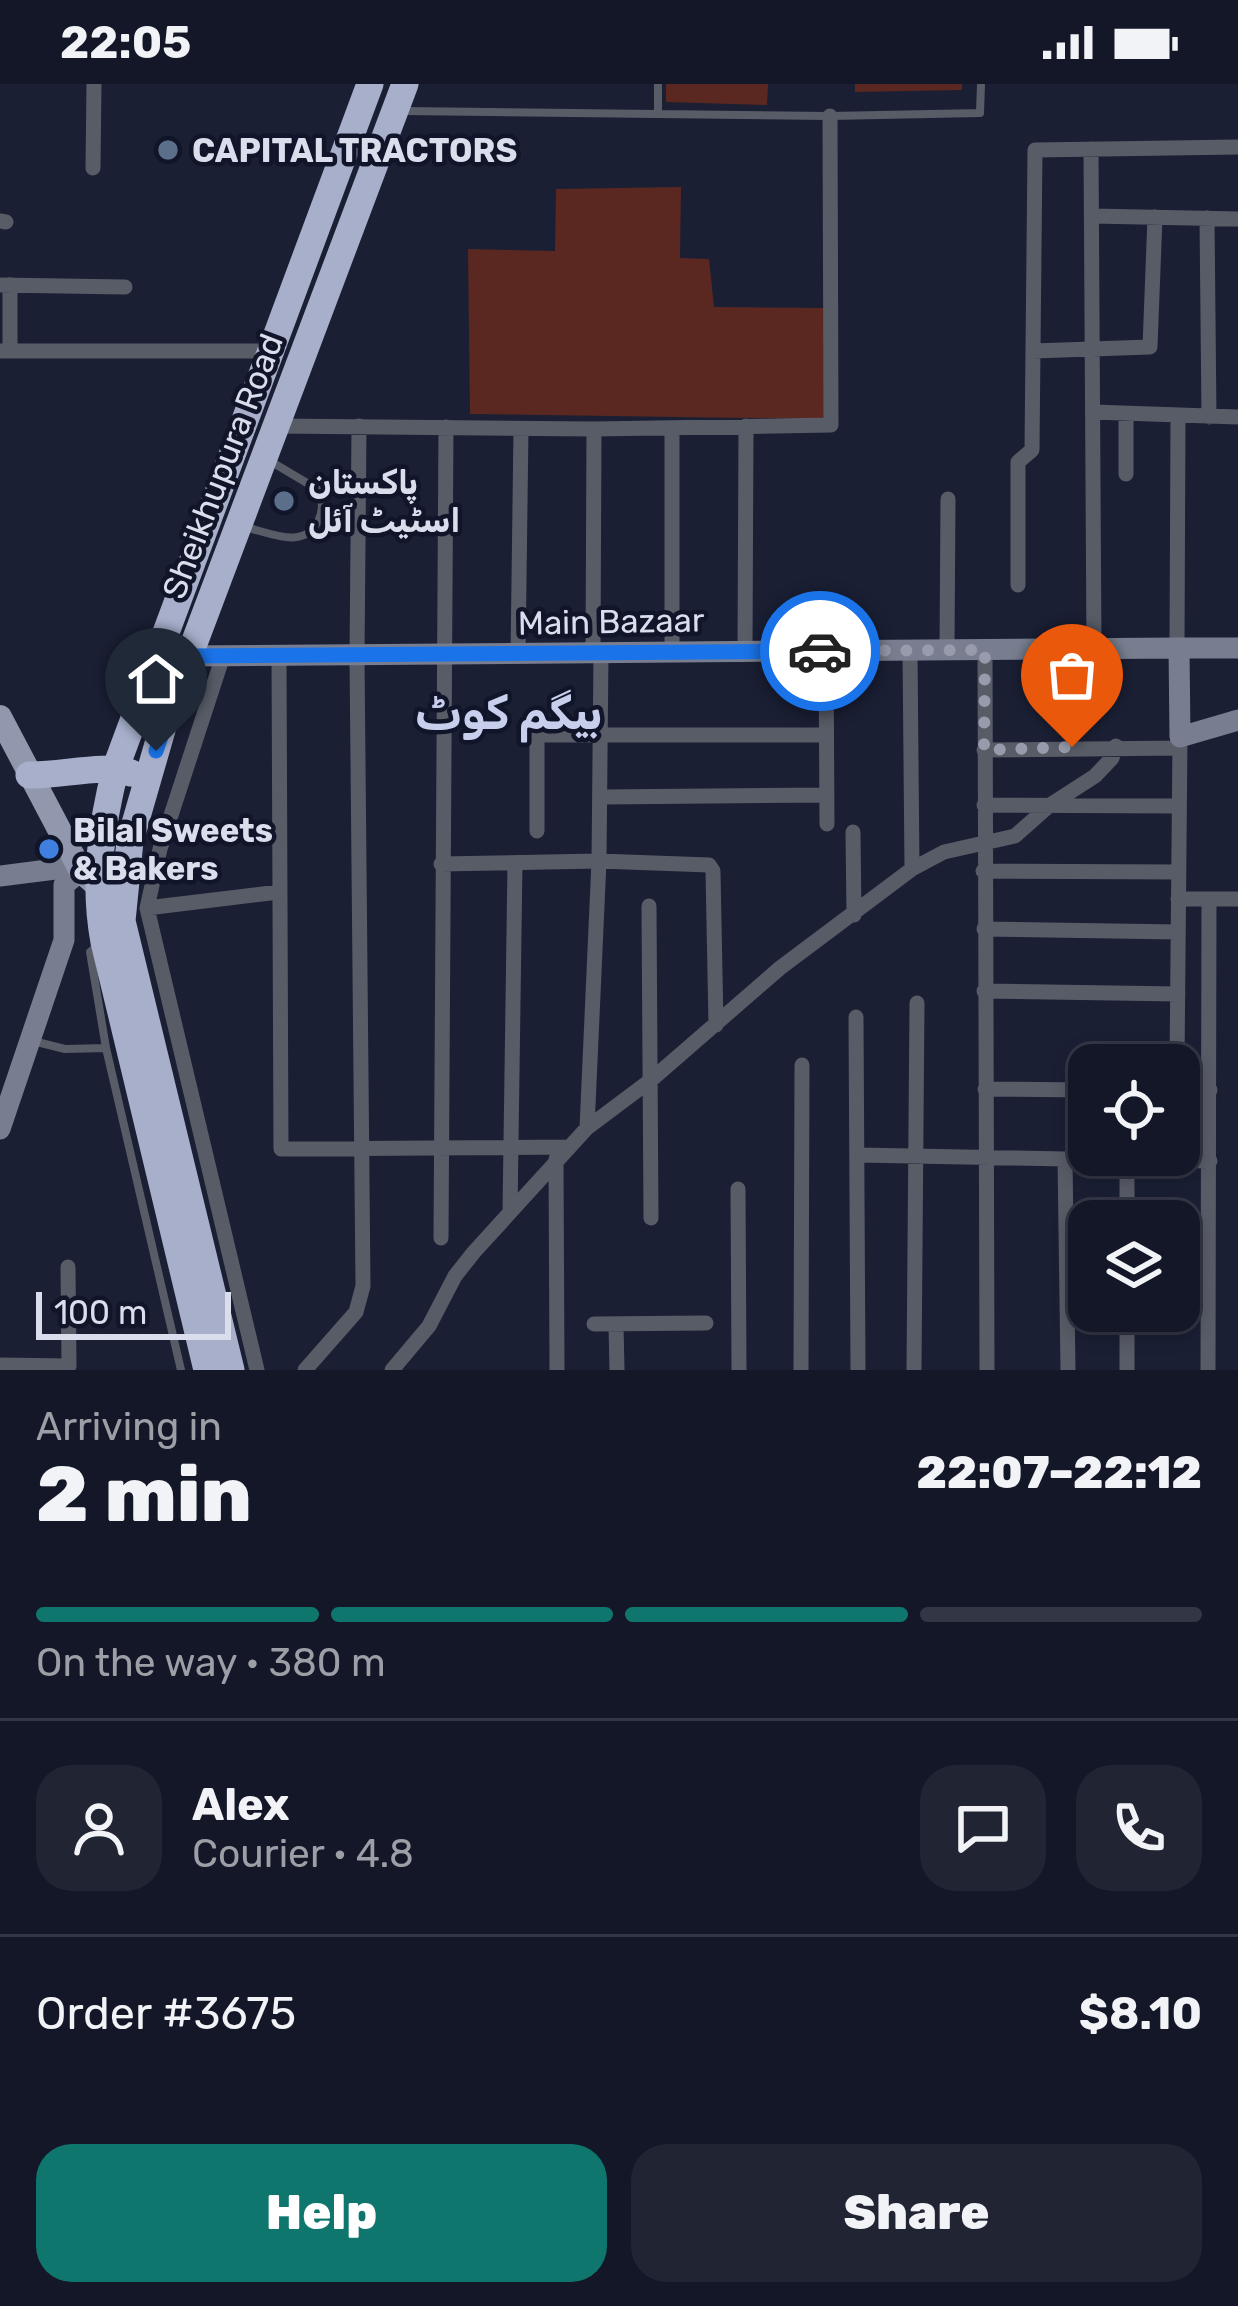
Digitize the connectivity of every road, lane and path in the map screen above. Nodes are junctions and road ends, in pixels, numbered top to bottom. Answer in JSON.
{"nodes":[{"id":1,"x":94,"y":84,"type":"edge"},
{"id":2,"x":370,"y":84,"type":"edge"},
{"id":3,"x":658,"y":84,"type":"edge"},
{"id":4,"x":981,"y":84,"type":"edge"},
{"id":5,"x":400,"y":97,"type":"edge"},
{"id":6,"x":658,"y":113,"type":"junction"},
{"id":7,"x":830,"y":116,"type":"junction"},
{"id":8,"x":1238,"y":147,"type":"edge"},
{"id":9,"x":1091,"y":149,"type":"junction"},
{"id":10,"x":93,"y":168,"type":"dead end"},
{"id":11,"x":1092,"y":216,"type":"junction"},
{"id":12,"x":1155,"y":217,"type":"junction"},
{"id":13,"x":1208,"y":218,"type":"junction"},
{"id":14,"x":1238,"y":219,"type":"edge"},
{"id":15,"x":5,"y":285,"type":"edge"},
{"id":16,"x":125,"y":287,"type":"dead end"},
{"id":17,"x":5,"y":351,"type":"edge"},
{"id":18,"x":268,"y":351,"type":"junction"},
{"id":19,"x":1033,"y":351,"type":"junction"},
{"id":20,"x":1093,"y":351,"type":"junction"},
{"id":21,"x":1093,"y":412,"type":"junction"},
{"id":22,"x":1126,"y":413,"type":"junction"},
{"id":23,"x":1178,"y":416,"type":"junction"},
{"id":24,"x":1209,"y":417,"type":"junction"},
{"id":25,"x":1238,"y":417,"type":"edge"},
{"id":26,"x":276,"y":426,"type":"junction"},
{"id":27,"x":359,"y":426,"type":"junction"},
{"id":28,"x":746,"y":427,"type":"junction"},
{"id":29,"x":446,"y":428,"type":"junction"},
{"id":30,"x":521,"y":428,"type":"junction"},
{"id":31,"x":672,"y":428,"type":"junction"},
{"id":32,"x":594,"y":429,"type":"junction"},
{"id":33,"x":264,"y":457,"type":"junction"},
{"id":34,"x":1126,"y":474,"type":"dead end"},
{"id":35,"x":948,"y":499,"type":"dead end"},
{"id":36,"x":238,"y":525,"type":"junction"},
{"id":37,"x":1018,"y":585,"type":"dead end"},
{"id":38,"x":1238,"y":647,"type":"edge"},
{"id":39,"x":1178,"y":648,"type":"junction"},
{"id":40,"x":1094,"y":649,"type":"junction"},
{"id":41,"x":910,"y":650,"type":"junction"},
{"id":42,"x":947,"y":650,"type":"junction"},
{"id":43,"x":985,"y":650,"type":"junction"},
{"id":44,"x":826,"y":651,"type":"junction"},
{"id":45,"x":745,"y":652,"type":"junction"},
{"id":46,"x":672,"y":653,"type":"junction"},
{"id":47,"x":597,"y":654,"type":"junction"},
{"id":48,"x":518,"y":655,"type":"junction"},
{"id":49,"x":189,"y":656,"type":"junction"},
{"id":50,"x":223,"y":656,"type":"junction"},
{"id":51,"x":279,"y":656,"type":"junction"},
{"id":52,"x":357,"y":656,"type":"junction"},
{"id":53,"x":446,"y":656,"type":"junction"},
{"id":54,"x":0,"y":717,"type":"edge"},
{"id":55,"x":1238,"y":720,"type":"edge"},
{"id":56,"x":600,"y":735,"type":"junction"},
{"id":57,"x":826,"y":735,"type":"junction"},
{"id":58,"x":1180,"y":742,"type":"junction"},
{"id":59,"x":0,"y":746,"type":"edge"},
{"id":60,"x":1116,"y":746,"type":"junction"},
{"id":61,"x":984,"y":750,"type":"junction"},
{"id":62,"x":116,"y":767,"type":"junction"},
{"id":63,"x":29,"y":775,"type":"junction"},
{"id":64,"x":147,"y":779,"type":"junction"},
{"id":65,"x":826,"y":795,"type":"junction"},
{"id":66,"x":600,"y":797,"type":"junction"},
{"id":67,"x":984,"y":805,"type":"junction"},
{"id":68,"x":1050,"y":805,"type":"junction"},
{"id":69,"x":1179,"y":806,"type":"junction"},
{"id":70,"x":827,"y":824,"type":"dead end"},
{"id":71,"x":537,"y":831,"type":"dead end"},
{"id":72,"x":853,"y":832,"type":"dead end"},
{"id":73,"x":984,"y":845,"type":"junction"},
{"id":74,"x":599,"y":862,"type":"junction"},
{"id":75,"x":515,"y":863,"type":"junction"},
{"id":76,"x":441,"y":864,"type":"junction"},
{"id":77,"x":912,"y":869,"type":"junction"},
{"id":78,"x":983,"y":872,"type":"junction"},
{"id":79,"x":1179,"y":872,"type":"junction"},
{"id":80,"x":0,"y":876,"type":"edge"},
{"id":81,"x":279,"y":892,"type":"junction"},
{"id":82,"x":97,"y":895,"type":"junction"},
{"id":83,"x":1178,"y":899,"type":"junction"},
{"id":84,"x":1238,"y":899,"type":"edge"},
{"id":85,"x":1209,"y":900,"type":"junction"},
{"id":86,"x":649,"y":906,"type":"dead end"},
{"id":87,"x":854,"y":915,"type":"junction"},
{"id":88,"x":984,"y":929,"type":"junction"},
{"id":89,"x":1178,"y":932,"type":"junction"},
{"id":90,"x":984,"y":991,"type":"junction"},
{"id":91,"x":1178,"y":994,"type":"junction"},
{"id":92,"x":917,"y":1003,"type":"dead end"},
{"id":93,"x":856,"y":1017,"type":"dead end"},
{"id":94,"x":716,"y":1025,"type":"junction"},
{"id":95,"x":31,"y":1041,"type":"junction"},
{"id":96,"x":1177,"y":1044,"type":"edge"},
{"id":97,"x":106,"y":1048,"type":"junction"},
{"id":98,"x":802,"y":1066,"type":"dead end"},
{"id":99,"x":650,"y":1080,"type":"junction"},
{"id":100,"x":985,"y":1089,"type":"junction"},
{"id":101,"x":1068,"y":1090,"type":"edge"},
{"id":102,"x":1200,"y":1090,"type":"edge"},
{"id":103,"x":1210,"y":1090,"type":"junction"},
{"id":104,"x":587,"y":1128,"type":"junction"},
{"id":105,"x":0,"y":1129,"type":"edge"},
{"id":106,"x":441,"y":1147,"type":"junction"},
{"id":107,"x":360,"y":1148,"type":"junction"},
{"id":108,"x":512,"y":1148,"type":"junction"},
{"id":109,"x":563,"y":1154,"type":"junction"},
{"id":110,"x":857,"y":1155,"type":"junction"},
{"id":111,"x":916,"y":1156,"type":"junction"},
{"id":112,"x":986,"y":1158,"type":"junction"},
{"id":113,"x":1065,"y":1159,"type":"junction"},
{"id":114,"x":1068,"y":1159,"type":"edge"},
{"id":115,"x":1200,"y":1160,"type":"edge"},
{"id":116,"x":1210,"y":1160,"type":"junction"},
{"id":117,"x":738,"y":1190,"type":"dead end"},
{"id":118,"x":510,"y":1212,"type":"junction"},
{"id":119,"x":651,"y":1218,"type":"dead end"},
{"id":120,"x":441,"y":1238,"type":"dead end"},
{"id":121,"x":68,"y":1267,"type":"dead end"},
{"id":122,"x":706,"y":1323,"type":"dead end"},
{"id":123,"x":594,"y":1324,"type":"dead end"},
{"id":124,"x":616,"y":1324,"type":"junction"},
{"id":125,"x":1127,"y":1332,"type":"edge"},
{"id":126,"x":0,"y":1365,"type":"edge"},
{"id":127,"x":69,"y":1368,"type":"edge"},
{"id":128,"x":181,"y":1370,"type":"edge"},
{"id":129,"x":207,"y":1370,"type":"edge"},
{"id":130,"x":231,"y":1370,"type":"edge"},
{"id":131,"x":257,"y":1370,"type":"edge"},
{"id":132,"x":305,"y":1370,"type":"edge"},
{"id":133,"x":392,"y":1370,"type":"edge"},
{"id":134,"x":557,"y":1370,"type":"edge"},
{"id":135,"x":617,"y":1370,"type":"edge"},
{"id":136,"x":739,"y":1370,"type":"edge"},
{"id":137,"x":801,"y":1370,"type":"edge"},
{"id":138,"x":858,"y":1370,"type":"edge"},
{"id":139,"x":914,"y":1370,"type":"edge"},
{"id":140,"x":987,"y":1370,"type":"edge"},
{"id":141,"x":1068,"y":1370,"type":"edge"},
{"id":142,"x":1127,"y":1370,"type":"edge"},
{"id":143,"x":1208,"y":1370,"type":"edge"}],
"edges":[{"from":1,"to":10,"type":"street"},
{"from":2,"to":18,"type":"highway","name":"Sheikhupura Road"},
{"from":3,"to":6,"type":"lane"},
{"from":4,"to":7,"type":"lane"},
{"from":5,"to":6,"type":"lane"},
{"from":5,"to":26,"type":"highway","name":"Sheikhupura Road"},
{"from":6,"to":7,"type":"lane"},
{"from":7,"to":28,"type":"street"},
{"from":8,"to":9,"type":"street"},
{"from":9,"to":11,"type":"street"},
{"from":9,"to":19,"type":"street"},
{"from":11,"to":12,"type":"street"},
{"from":11,"to":20,"type":"street"},
{"from":12,"to":13,"type":"street"},
{"from":12,"to":20,"type":"street"},
{"from":13,"to":14,"type":"street"},
{"from":13,"to":24,"type":"street"},
{"from":15,"to":16,"type":"street"},
{"from":15,"to":17,"type":"street"},
{"from":17,"to":18,"type":"street"},
{"from":18,"to":62,"type":"highway","name":"Sheikhupura Road"},
{"from":19,"to":20,"type":"street"},
{"from":19,"to":37,"type":"street"},
{"from":20,"to":21,"type":"street"},
{"from":21,"to":22,"type":"street"},
{"from":21,"to":40,"type":"street"},
{"from":22,"to":23,"type":"street"},
{"from":22,"to":34,"type":"street"},
{"from":23,"to":24,"type":"street"},
{"from":23,"to":39,"type":"street"},
{"from":24,"to":25,"type":"street"},
{"from":26,"to":27,"type":"street"},
{"from":26,"to":33,"type":"highway","name":"Sheikhupura Road"},
{"from":27,"to":29,"type":"street"},
{"from":27,"to":52,"type":"street"},
{"from":28,"to":31,"type":"street"},
{"from":28,"to":45,"type":"street"},
{"from":29,"to":30,"type":"street"},
{"from":29,"to":53,"type":"street"},
{"from":30,"to":32,"type":"street"},
{"from":30,"to":48,"type":"street"},
{"from":31,"to":32,"type":"street"},
{"from":31,"to":46,"type":"street"},
{"from":32,"to":47,"type":"street"},
{"from":33,"to":36,"type":"highway","name":"Sheikhupura Road"},
{"from":33,"to":36,"type":"lane"},
{"from":35,"to":42,"type":"street"},
{"from":36,"to":49,"type":"highway","name":"Sheikhupura Road"},
{"from":38,"to":39,"type":"street","name":"Main Bazaar"},
{"from":39,"to":40,"type":"street","name":"Main Bazaar"},
{"from":39,"to":58,"type":"street"},
{"from":40,"to":43,"type":"street","name":"Main Bazaar"},
{"from":41,"to":42,"type":"street","name":"Main Bazaar"},
{"from":41,"to":44,"type":"street","name":"Main Bazaar"},
{"from":41,"to":77,"type":"street"},
{"from":42,"to":43,"type":"street","name":"Main Bazaar"},
{"from":43,"to":61,"type":"street"},
{"from":44,"to":45,"type":"street","name":"Main Bazaar"},
{"from":44,"to":57,"type":"street"},
{"from":45,"to":46,"type":"street","name":"Main Bazaar"},
{"from":46,"to":47,"type":"street","name":"Main Bazaar"},
{"from":47,"to":48,"type":"street","name":"Main Bazaar"},
{"from":47,"to":56,"type":"street"},
{"from":48,"to":53,"type":"street","name":"Main Bazaar"},
{"from":49,"to":50,"type":"street","name":"Main Bazaar"},
{"from":49,"to":64,"type":"highway","name":"Sheikhupura Road"},
{"from":50,"to":51,"type":"street","name":"Main Bazaar"},
{"from":50,"to":82,"type":"street"},
{"from":51,"to":52,"type":"street","name":"Main Bazaar"},
{"from":51,"to":81,"type":"street"},
{"from":52,"to":53,"type":"street","name":"Main Bazaar"},
{"from":52,"to":107,"type":"street"},
{"from":53,"to":76,"type":"street"},
{"from":54,"to":63,"type":"main road"},
{"from":55,"to":58,"type":"street"},
{"from":56,"to":57,"type":"street"},
{"from":56,"to":66,"type":"street"},
{"from":56,"to":71,"type":"street"},
{"from":57,"to":65,"type":"street"},
{"from":58,"to":60,"type":"street"},
{"from":58,"to":69,"type":"street"},
{"from":59,"to":82,"type":"main road"},
{"from":60,"to":61,"type":"street"},
{"from":60,"to":68,"type":"street"},
{"from":61,"to":67,"type":"street"},
{"from":62,"to":63,"type":"highway"},
{"from":62,"to":64,"type":"highway"},
{"from":62,"to":82,"type":"highway","name":"Sheikhupura Road"},
{"from":63,"to":82,"type":"main road"},
{"from":64,"to":82,"type":"highway","name":"Sheikhupura Road"},
{"from":65,"to":66,"type":"street"},
{"from":65,"to":70,"type":"street"},
{"from":66,"to":74,"type":"street"},
{"from":67,"to":68,"type":"street"},
{"from":67,"to":73,"type":"street"},
{"from":68,"to":69,"type":"street"},
{"from":68,"to":73,"type":"street"},
{"from":69,"to":79,"type":"street"},
{"from":72,"to":87,"type":"street"},
{"from":73,"to":77,"type":"street"},
{"from":73,"to":78,"type":"street"},
{"from":74,"to":75,"type":"street"},
{"from":74,"to":94,"type":"street"},
{"from":74,"to":104,"type":"street"},
{"from":75,"to":76,"type":"street"},
{"from":75,"to":108,"type":"street"},
{"from":76,"to":106,"type":"street"},
{"from":77,"to":87,"type":"street"},
{"from":78,"to":79,"type":"street"},
{"from":78,"to":88,"type":"street"},
{"from":79,"to":83,"type":"street"},
{"from":80,"to":82,"type":"street"},
{"from":81,"to":82,"type":"street"},
{"from":81,"to":107,"type":"street"},
{"from":82,"to":95,"type":"street"},
{"from":82,"to":97,"type":"lane"},
{"from":82,"to":129,"type":"highway","name":"Sheikhupura Road"},
{"from":82,"to":130,"type":"highway","name":"Sheikhupura Road"},
{"from":82,"to":131,"type":"street"},
{"from":83,"to":85,"type":"street"},
{"from":83,"to":89,"type":"street"},
{"from":84,"to":85,"type":"street"},
{"from":85,"to":103,"type":"street"},
{"from":86,"to":99,"type":"street"},
{"from":87,"to":94,"type":"street"},
{"from":88,"to":89,"type":"street"},
{"from":88,"to":90,"type":"street"},
{"from":89,"to":91,"type":"street"},
{"from":90,"to":91,"type":"street"},
{"from":90,"to":100,"type":"street"},
{"from":91,"to":96,"type":"street"},
{"from":92,"to":111,"type":"street"},
{"from":93,"to":110,"type":"street"},
{"from":94,"to":99,"type":"street"},
{"from":95,"to":97,"type":"lane"},
{"from":95,"to":105,"type":"street"},
{"from":97,"to":128,"type":"lane"},
{"from":98,"to":137,"type":"street"},
{"from":99,"to":104,"type":"street"},
{"from":99,"to":119,"type":"street"},
{"from":100,"to":101,"type":"street"},
{"from":100,"to":112,"type":"street"},
{"from":102,"to":103,"type":"street"},
{"from":103,"to":116,"type":"street"},
{"from":104,"to":109,"type":"street"},
{"from":106,"to":107,"type":"street"},
{"from":106,"to":108,"type":"street"},
{"from":106,"to":120,"type":"street"},
{"from":107,"to":132,"type":"street"},
{"from":108,"to":109,"type":"street"},
{"from":108,"to":118,"type":"street"},
{"from":109,"to":118,"type":"street"},
{"from":109,"to":134,"type":"street"},
{"from":110,"to":111,"type":"street"},
{"from":110,"to":138,"type":"street"},
{"from":111,"to":112,"type":"street"},
{"from":111,"to":139,"type":"street"},
{"from":112,"to":113,"type":"street"},
{"from":112,"to":140,"type":"street"},
{"from":113,"to":114,"type":"street"},
{"from":113,"to":141,"type":"street"},
{"from":115,"to":116,"type":"street"},
{"from":116,"to":143,"type":"street"},
{"from":117,"to":136,"type":"street"},
{"from":118,"to":133,"type":"street"},
{"from":121,"to":127,"type":"street"},
{"from":122,"to":124,"type":"street"},
{"from":123,"to":124,"type":"street"},
{"from":124,"to":135,"type":"street"},
{"from":125,"to":142,"type":"street"},
{"from":126,"to":127,"type":"street"}]}
